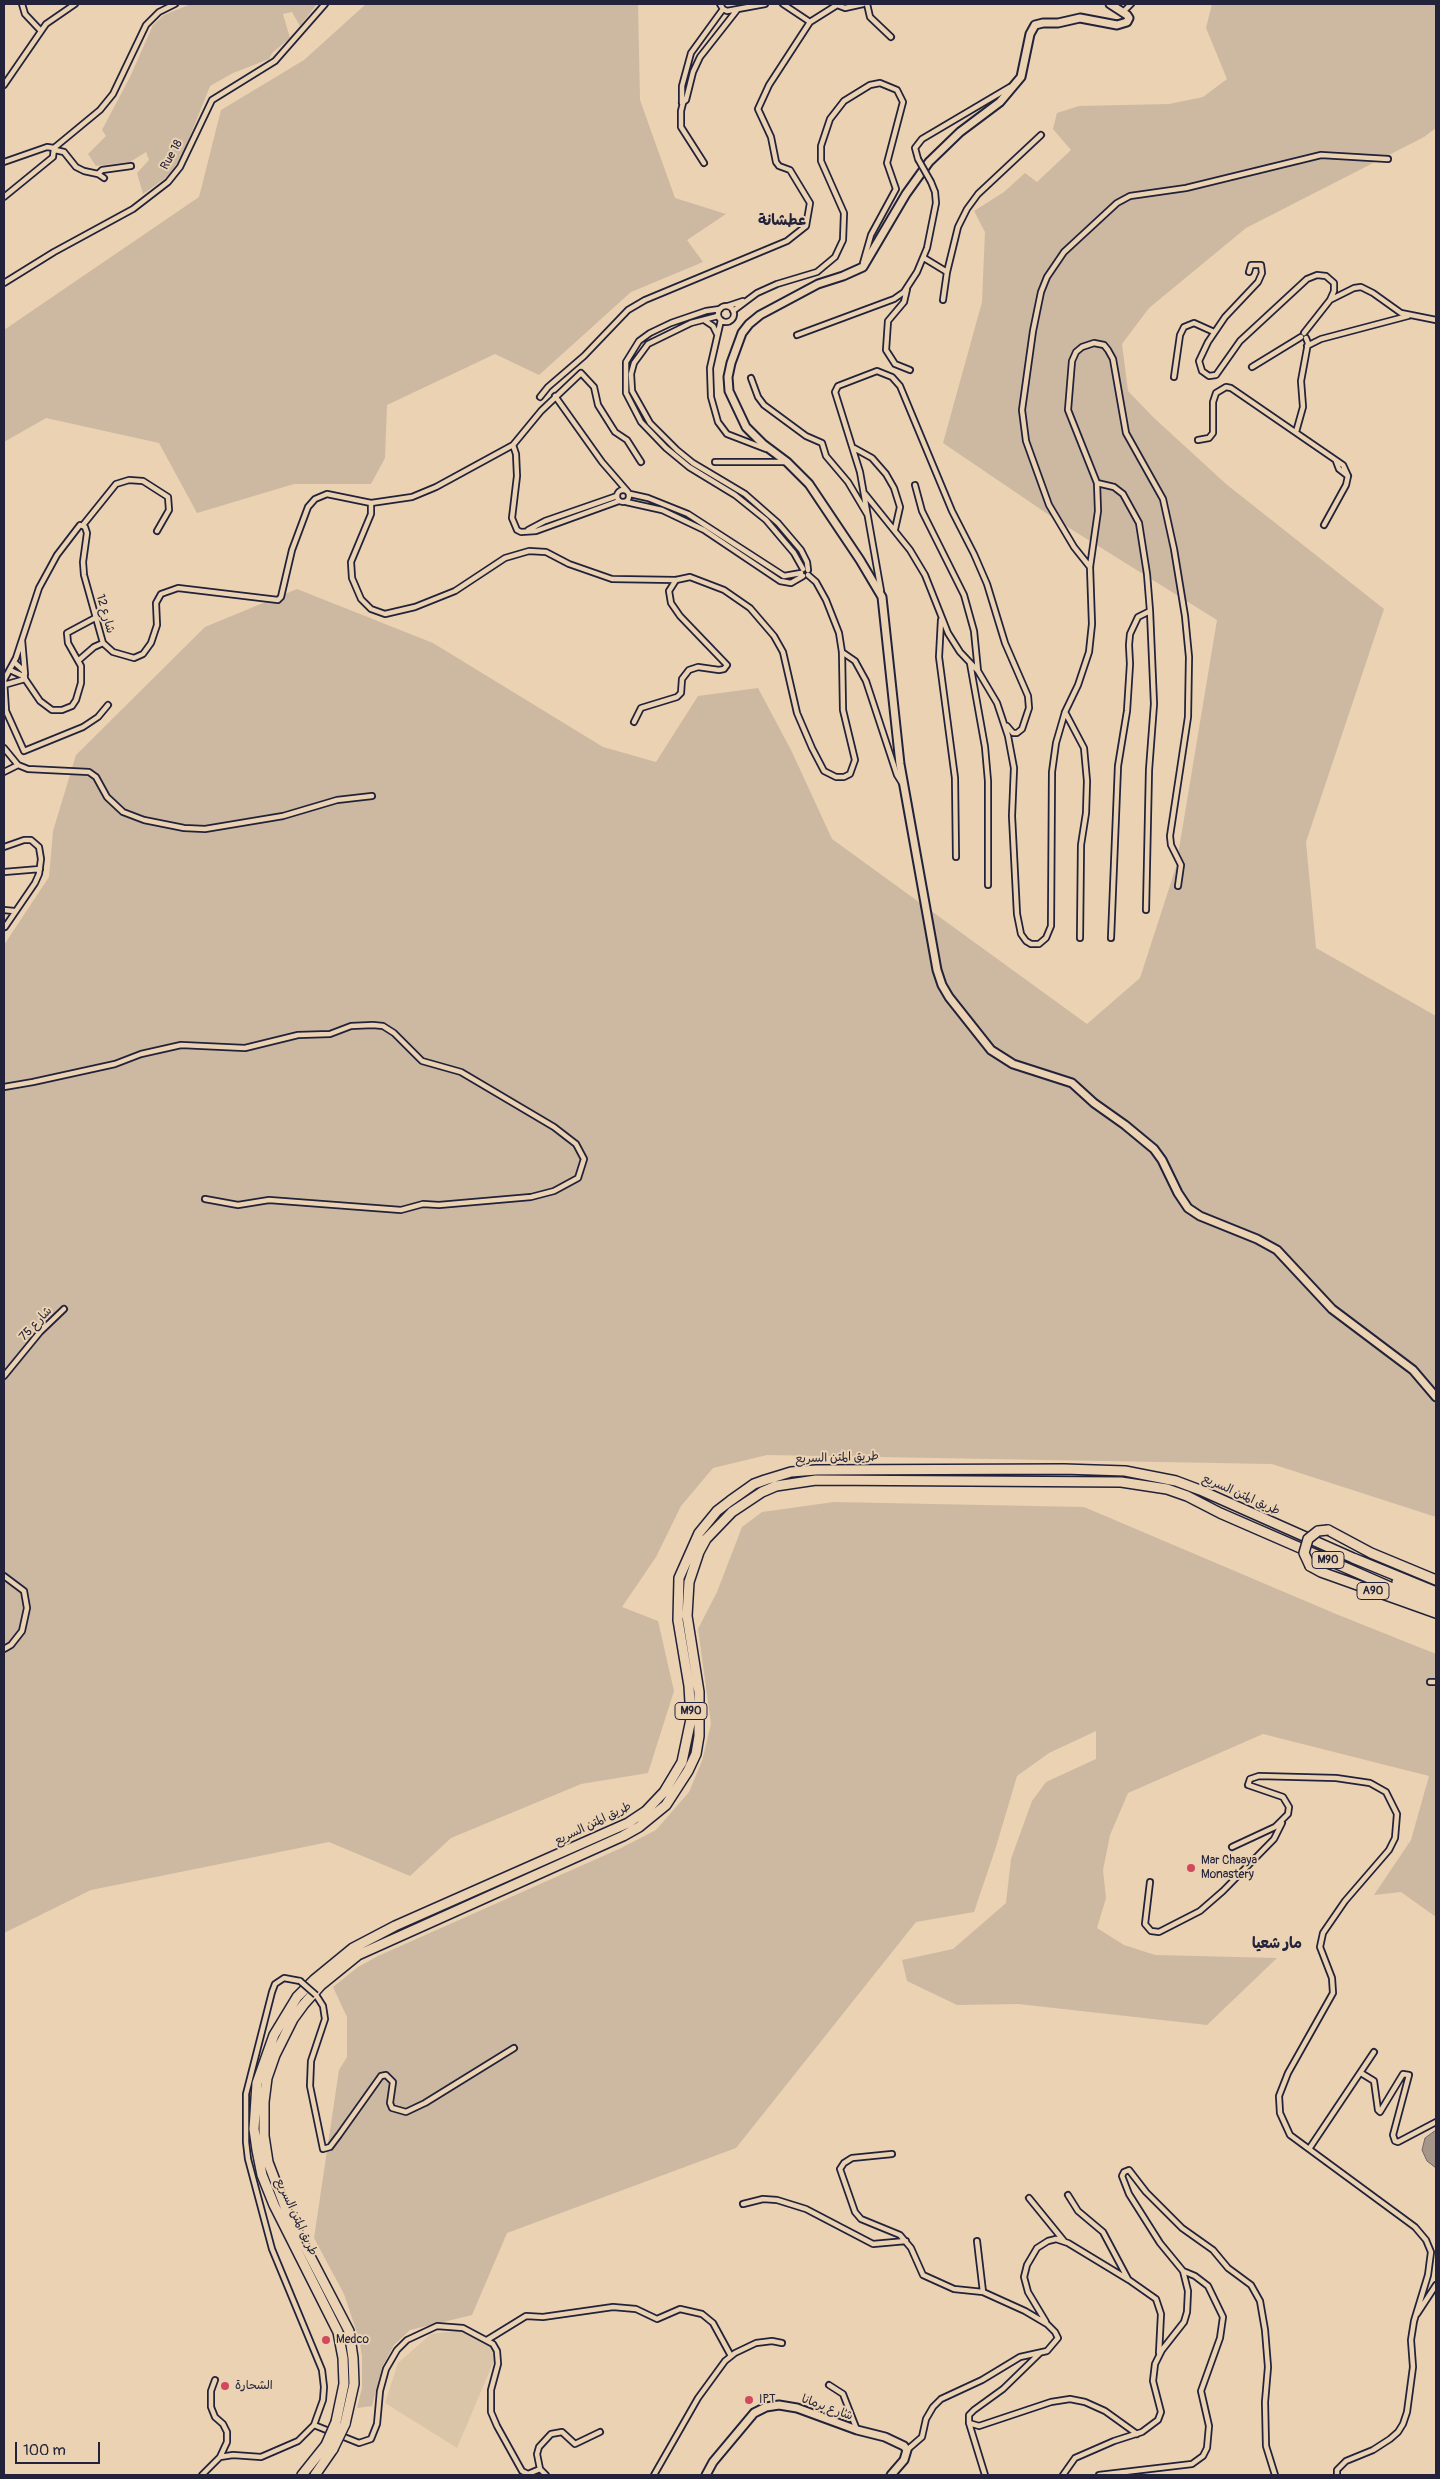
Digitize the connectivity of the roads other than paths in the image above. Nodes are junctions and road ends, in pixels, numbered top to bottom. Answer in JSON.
{"nodes":[{"id":1,"x":22,"y":4,"type":"edge"},
{"id":2,"x":75,"y":4,"type":"edge"},
{"id":3,"x":175,"y":4,"type":"edge"},
{"id":4,"x":325,"y":4,"type":"edge"},
{"id":5,"x":720,"y":4,"type":"edge"},
{"id":6,"x":765,"y":4,"type":"edge"},
{"id":7,"x":783,"y":4,"type":"edge"},
{"id":8,"x":837,"y":4,"type":"edge"},
{"id":9,"x":863,"y":4,"type":"edge"},
{"id":10,"x":867,"y":4,"type":"edge"},
{"id":11,"x":1110,"y":4,"type":"edge"},
{"id":12,"x":1131,"y":4,"type":"edge"},
{"id":13,"x":723,"y":9,"type":"junction"},
{"id":14,"x":737,"y":10,"type":"junction"},
{"id":15,"x":1122,"y":13,"type":"junction"},
{"id":16,"x":810,"y":22,"type":"junction"},
{"id":17,"x":41,"y":30,"type":"junction"},
{"id":18,"x":891,"y":37,"type":"dead end"},
{"id":19,"x":4,"y":85,"type":"edge"},
{"id":20,"x":1014,"y":85,"type":"junction"},
{"id":21,"x":683,"y":103,"type":"junction"},
{"id":22,"x":1041,"y":135,"type":"dead end"},
{"id":23,"x":55,"y":149,"type":"junction"},
{"id":24,"x":1388,"y":159,"type":"dead end"},
{"id":25,"x":4,"y":162,"type":"edge"},
{"id":26,"x":704,"y":163,"type":"dead end"},
{"id":27,"x":131,"y":166,"type":"dead end"},
{"id":28,"x":98,"y":174,"type":"junction"},
{"id":29,"x":104,"y":178,"type":"dead end"},
{"id":30,"x":4,"y":197,"type":"edge"},
{"id":31,"x":924,"y":258,"type":"junction"},
{"id":32,"x":863,"y":266,"type":"junction"},
{"id":33,"x":947,"y":272,"type":"junction"},
{"id":34,"x":1249,"y":272,"type":"dead end"},
{"id":35,"x":4,"y":283,"type":"edge"},
{"id":36,"x":908,"y":287,"type":"junction"},
{"id":37,"x":747,"y":300,"type":"junction"},
{"id":38,"x":943,"y":300,"type":"dead end"},
{"id":39,"x":1330,"y":300,"type":"junction"},
{"id":40,"x":728,"y":306,"type":"junction"},
{"id":41,"x":720,"y":308,"type":"junction"},
{"id":42,"x":733,"y":311,"type":"junction"},
{"id":43,"x":1411,"y":316,"type":"junction"},
{"id":44,"x":703,"y":319,"type":"junction"},
{"id":45,"x":722,"y":319,"type":"junction"},
{"id":46,"x":1436,"y":320,"type":"edge"},
{"id":47,"x":718,"y":332,"type":"junction"},
{"id":48,"x":1214,"y":332,"type":"junction"},
{"id":49,"x":797,"y":335,"type":"dead end"},
{"id":50,"x":1304,"y":336,"type":"junction"},
{"id":51,"x":1307,"y":346,"type":"junction"},
{"id":52,"x":1252,"y":367,"type":"dead end"},
{"id":53,"x":910,"y":370,"type":"dead end"},
{"id":54,"x":1174,"y":377,"type":"dead end"},
{"id":55,"x":751,"y":378,"type":"dead end"},
{"id":56,"x":555,"y":396,"type":"junction"},
{"id":57,"x":540,"y":397,"type":"dead end"},
{"id":58,"x":1296,"y":432,"type":"junction"},
{"id":59,"x":1198,"y":440,"type":"dead end"},
{"id":60,"x":514,"y":445,"type":"junction"},
{"id":61,"x":854,"y":448,"type":"junction"},
{"id":62,"x":770,"y":450,"type":"junction"},
{"id":63,"x":642,"y":462,"type":"dead end"},
{"id":64,"x":715,"y":462,"type":"dead end"},
{"id":65,"x":788,"y":462,"type":"junction"},
{"id":66,"x":615,"y":478,"type":"junction"},
{"id":67,"x":1097,"y":483,"type":"junction"},
{"id":68,"x":915,"y":485,"type":"dead end"},
{"id":69,"x":629,"y":493,"type":"junction"},
{"id":70,"x":864,"y":494,"type":"junction"},
{"id":71,"x":618,"y":496,"type":"junction"},
{"id":72,"x":626,"y":502,"type":"junction"},
{"id":73,"x":371,"y":503,"type":"junction"},
{"id":74,"x":761,"y":507,"type":"junction"},
{"id":75,"x":757,"y":512,"type":"junction"},
{"id":76,"x":868,"y":516,"type":"junction"},
{"id":77,"x":1324,"y":524,"type":"dead end"},
{"id":78,"x":83,"y":525,"type":"junction"},
{"id":79,"x":895,"y":529,"type":"junction"},
{"id":80,"x":157,"y":531,"type":"dead end"},
{"id":81,"x":796,"y":543,"type":"junction"},
{"id":82,"x":736,"y":544,"type":"junction"},
{"id":83,"x":790,"y":547,"type":"junction"},
{"id":84,"x":733,"y":550,"type":"junction"},
{"id":85,"x":1090,"y":567,"type":"junction"},
{"id":86,"x":805,"y":573,"type":"junction"},
{"id":87,"x":676,"y":580,"type":"junction"},
{"id":88,"x":882,"y":597,"type":"junction"},
{"id":89,"x":1150,"y":611,"type":"junction"},
{"id":90,"x":95,"y":618,"type":"junction"},
{"id":91,"x":941,"y":619,"type":"junction"},
{"id":92,"x":22,"y":638,"type":"junction"},
{"id":93,"x":103,"y":643,"type":"junction"},
{"id":94,"x":842,"y":652,"type":"junction"},
{"id":95,"x":79,"y":660,"type":"junction"},
{"id":96,"x":14,"y":662,"type":"junction"},
{"id":97,"x":970,"y":663,"type":"junction"},
{"id":98,"x":10,"y":670,"type":"junction"},
{"id":99,"x":978,"y":671,"type":"junction"},
{"id":100,"x":25,"y":676,"type":"junction"},
{"id":101,"x":4,"y":680,"type":"edge"},
{"id":102,"x":4,"y":685,"type":"edge"},
{"id":103,"x":108,"y":705,"type":"dead end"},
{"id":104,"x":5,"y":712,"type":"edge"},
{"id":105,"x":1065,"y":712,"type":"junction"},
{"id":106,"x":634,"y":722,"type":"dead end"},
{"id":107,"x":1004,"y":723,"type":"junction"},
{"id":108,"x":4,"y":748,"type":"edge"},
{"id":109,"x":18,"y":765,"type":"junction"},
{"id":110,"x":4,"y":772,"type":"edge"},
{"id":111,"x":904,"y":786,"type":"junction"},
{"id":112,"x":372,"y":796,"type":"dead end"},
{"id":113,"x":4,"y":847,"type":"edge"},
{"id":114,"x":956,"y":857,"type":"dead end"},
{"id":115,"x":40,"y":869,"type":"junction"},
{"id":116,"x":4,"y":872,"type":"edge"},
{"id":117,"x":988,"y":885,"type":"dead end"},
{"id":118,"x":1178,"y":886,"type":"dead end"},
{"id":119,"x":4,"y":910,"type":"edge"},
{"id":120,"x":1146,"y":910,"type":"dead end"},
{"id":121,"x":14,"y":911,"type":"junction"},
{"id":122,"x":5,"y":927,"type":"edge"},
{"id":123,"x":1080,"y":938,"type":"dead end"},
{"id":124,"x":1111,"y":938,"type":"dead end"},
{"id":125,"x":4,"y":1086,"type":"edge"},
{"id":126,"x":205,"y":1199,"type":"dead end"},
{"id":127,"x":64,"y":1309,"type":"dead end"},
{"id":128,"x":4,"y":1376,"type":"edge"},
{"id":129,"x":1436,"y":1397,"type":"edge"},
{"id":130,"x":1353,"y":1558,"type":"junction"},
{"id":131,"x":1398,"y":1565,"type":"junction"},
{"id":132,"x":4,"y":1576,"type":"edge"},
{"id":133,"x":1374,"y":1580,"type":"junction"},
{"id":134,"x":1436,"y":1580,"type":"edge"},
{"id":135,"x":1436,"y":1592,"type":"edge"},
{"id":136,"x":1436,"y":1599,"type":"edge"},
{"id":137,"x":1436,"y":1607,"type":"edge"},
{"id":138,"x":1436,"y":1612,"type":"edge"},
{"id":139,"x":4,"y":1649,"type":"edge"},
{"id":140,"x":1430,"y":1682,"type":"dead end"},
{"id":141,"x":1436,"y":1682,"type":"edge"},
{"id":142,"x":1283,"y":1821,"type":"junction"},
{"id":143,"x":1232,"y":1847,"type":"dead end"},
{"id":144,"x":1150,"y":1882,"type":"dead end"},
{"id":145,"x":514,"y":2048,"type":"dead end"},
{"id":146,"x":1374,"y":2052,"type":"dead end"},
{"id":147,"x":1361,"y":2073,"type":"junction"},
{"id":148,"x":1436,"y":2122,"type":"edge"},
{"id":149,"x":1309,"y":2148,"type":"junction"},
{"id":150,"x":892,"y":2154,"type":"dead end"},
{"id":151,"x":1068,"y":2196,"type":"dead end"},
{"id":152,"x":1029,"y":2198,"type":"dead end"},
{"id":153,"x":743,"y":2204,"type":"dead end"},
{"id":154,"x":906,"y":2241,"type":"junction"},
{"id":155,"x":977,"y":2241,"type":"dead end"},
{"id":156,"x":1064,"y":2241,"type":"junction"},
{"id":157,"x":1183,"y":2271,"type":"junction"},
{"id":158,"x":1129,"y":2280,"type":"junction"},
{"id":159,"x":1436,"y":2285,"type":"edge"},
{"id":160,"x":983,"y":2292,"type":"junction"},
{"id":161,"x":1415,"y":2317,"type":"junction"},
{"id":162,"x":1047,"y":2324,"type":"junction"},
{"id":163,"x":486,"y":2340,"type":"junction"},
{"id":164,"x":782,"y":2343,"type":"dead end"},
{"id":165,"x":1040,"y":2353,"type":"junction"},
{"id":166,"x":1159,"y":2355,"type":"junction"},
{"id":167,"x":731,"y":2356,"type":"junction"},
{"id":168,"x":215,"y":2380,"type":"dead end"},
{"id":169,"x":830,"y":2385,"type":"dead end"},
{"id":170,"x":340,"y":2423,"type":"junction"},
{"id":171,"x":969,"y":2423,"type":"junction"},
{"id":172,"x":314,"y":2425,"type":"junction"},
{"id":173,"x":857,"y":2430,"type":"junction"},
{"id":174,"x":600,"y":2432,"type":"dead end"},
{"id":175,"x":1137,"y":2434,"type":"junction"},
{"id":176,"x":330,"y":2447,"type":"junction"},
{"id":177,"x":907,"y":2450,"type":"junction"},
{"id":178,"x":220,"y":2457,"type":"junction"},
{"id":179,"x":540,"y":2469,"type":"junction"},
{"id":180,"x":1337,"y":2473,"type":"edge"},
{"id":181,"x":202,"y":2475,"type":"edge"},
{"id":182,"x":302,"y":2475,"type":"edge"},
{"id":183,"x":316,"y":2475,"type":"edge"},
{"id":184,"x":546,"y":2475,"type":"edge"},
{"id":185,"x":654,"y":2475,"type":"edge"},
{"id":186,"x":706,"y":2475,"type":"edge"},
{"id":187,"x":891,"y":2475,"type":"edge"},
{"id":188,"x":985,"y":2475,"type":"edge"},
{"id":189,"x":1063,"y":2475,"type":"edge"},
{"id":190,"x":1099,"y":2475,"type":"edge"},
{"id":191,"x":1275,"y":2475,"type":"edge"},
{"id":192,"x":1332,"y":2475,"type":"edge"}],
"edges":[{"from":1,"to":17,"type":"street"},
{"from":2,"to":17,"type":"street"},
{"from":3,"to":23,"type":"street"},
{"from":4,"to":35,"type":"street","name":"Rue 18"},
{"from":5,"to":13,"type":"street"},
{"from":6,"to":14,"type":"street"},
{"from":7,"to":16,"type":"street"},
{"from":8,"to":9,"type":"street"},
{"from":8,"to":16,"type":"street"},
{"from":10,"to":18,"type":"street"},
{"from":11,"to":15,"type":"main road"},
{"from":12,"to":15,"type":"street"},
{"from":13,"to":14,"type":"street"},
{"from":13,"to":21,"type":"street"},
{"from":14,"to":21,"type":"street"},
{"from":15,"to":20,"type":"main road"},
{"from":16,"to":57,"type":"street"},
{"from":17,"to":19,"type":"street"},
{"from":20,"to":31,"type":"street","bridge":true},
{"from":20,"to":32,"type":"main road"},
{"from":21,"to":26,"type":"street"},
{"from":22,"to":33,"type":"street"},
{"from":23,"to":25,"type":"street"},
{"from":23,"to":28,"type":"street"},
{"from":23,"to":30,"type":"street"},
{"from":24,"to":85,"type":"street"},
{"from":27,"to":28,"type":"street"},
{"from":28,"to":29,"type":"street"},
{"from":31,"to":33,"type":"street"},
{"from":31,"to":36,"type":"street"},
{"from":32,"to":37,"type":"street"},
{"from":32,"to":62,"type":"main road"},
{"from":33,"to":38,"type":"street"},
{"from":34,"to":48,"type":"street"},
{"from":36,"to":49,"type":"street"},
{"from":36,"to":53,"type":"street"},
{"from":37,"to":40,"type":"street"},
{"from":37,"to":42,"type":"street"},
{"from":39,"to":43,"type":"street"},
{"from":39,"to":48,"type":"street"},
{"from":39,"to":50,"type":"street"},
{"from":40,"to":41,"type":"street"},
{"from":40,"to":42,"type":"street"},
{"from":41,"to":45,"type":"street"},
{"from":41,"to":75,"type":"street"},
{"from":42,"to":45,"type":"street"},
{"from":43,"to":46,"type":"street"},
{"from":43,"to":51,"type":"street"},
{"from":44,"to":45,"type":"street"},
{"from":44,"to":47,"type":"street"},
{"from":44,"to":74,"type":"street"},
{"from":45,"to":47,"type":"street"},
{"from":47,"to":62,"type":"street"},
{"from":48,"to":54,"type":"street"},
{"from":50,"to":51,"type":"street"},
{"from":50,"to":52,"type":"street"},
{"from":51,"to":58,"type":"street"},
{"from":55,"to":76,"type":"street"},
{"from":56,"to":60,"type":"street"},
{"from":56,"to":63,"type":"street"},
{"from":56,"to":66,"type":"street"},
{"from":58,"to":59,"type":"street"},
{"from":58,"to":77,"type":"street"},
{"from":60,"to":71,"type":"street"},
{"from":60,"to":73,"type":"street"},
{"from":61,"to":70,"type":"street"},
{"from":61,"to":79,"type":"street"},
{"from":61,"to":107,"type":"street"},
{"from":62,"to":65,"type":"main road"},
{"from":64,"to":65,"type":"street"},
{"from":65,"to":88,"type":"main road"},
{"from":66,"to":69,"type":"street"},
{"from":66,"to":71,"type":"street"},
{"from":67,"to":85,"type":"street"},
{"from":67,"to":89,"type":"street"},
{"from":67,"to":118,"type":"street"},
{"from":68,"to":99,"type":"street"},
{"from":69,"to":71,"type":"street"},
{"from":69,"to":72,"type":"street"},
{"from":69,"to":82,"type":"street"},
{"from":70,"to":76,"type":"street"},
{"from":70,"to":79,"type":"street"},
{"from":71,"to":72,"type":"street"},
{"from":72,"to":84,"type":"street"},
{"from":73,"to":87,"type":"street"},
{"from":73,"to":93,"type":"street","name":"شارع 12"},
{"from":74,"to":75,"type":"street"},
{"from":74,"to":81,"type":"street"},
{"from":75,"to":83,"type":"street"},
{"from":76,"to":88,"type":"street"},
{"from":78,"to":80,"type":"street"},
{"from":78,"to":90,"type":"street","name":"شارع 12"},
{"from":78,"to":92,"type":"street"},
{"from":79,"to":91,"type":"street"},
{"from":81,"to":83,"type":"street"},
{"from":81,"to":86,"type":"street"},
{"from":82,"to":84,"type":"street"},
{"from":82,"to":86,"type":"street"},
{"from":83,"to":86,"type":"street"},
{"from":84,"to":86,"type":"street"},
{"from":85,"to":105,"type":"street"},
{"from":86,"to":94,"type":"street"},
{"from":87,"to":94,"type":"street"},
{"from":87,"to":106,"type":"street"},
{"from":88,"to":111,"type":"main road"},
{"from":89,"to":120,"type":"street"},
{"from":89,"to":124,"type":"street"},
{"from":90,"to":93,"type":"street","name":"شارع 12"},
{"from":90,"to":95,"type":"street"},
{"from":91,"to":97,"type":"street"},
{"from":91,"to":114,"type":"street"},
{"from":92,"to":96,"type":"street"},
{"from":92,"to":100,"type":"street"},
{"from":93,"to":95,"type":"street"},
{"from":94,"to":111,"type":"street"},
{"from":95,"to":100,"type":"street"},
{"from":96,"to":98,"type":"street"},
{"from":96,"to":100,"type":"street"},
{"from":97,"to":99,"type":"street"},
{"from":97,"to":117,"type":"street"},
{"from":98,"to":100,"type":"street"},
{"from":98,"to":101,"type":"street"},
{"from":99,"to":107,"type":"street"},
{"from":100,"to":102,"type":"street"},
{"from":101,"to":102,"type":"street"},
{"from":102,"to":104,"type":"street"},
{"from":103,"to":104,"type":"street"},
{"from":105,"to":107,"type":"street"},
{"from":105,"to":123,"type":"street"},
{"from":108,"to":109,"type":"street"},
{"from":109,"to":110,"type":"street"},
{"from":109,"to":112,"type":"street"},
{"from":111,"to":129,"type":"main road"},
{"from":113,"to":115,"type":"street"},
{"from":115,"to":116,"type":"street"},
{"from":115,"to":121,"type":"street"},
{"from":119,"to":121,"type":"street"},
{"from":121,"to":122,"type":"street"},
{"from":125,"to":126,"type":"street"},
{"from":127,"to":128,"type":"street","name":"شارع 75"},
{"from":130,"to":131,"type":"highway","number":"A90"},
{"from":130,"to":135,"type":"highway","name":"طريق المتن السريع","number":"M90"},
{"from":130,"to":170,"type":"highway","name":"طريق المتن السريع","number":"M90"},
{"from":131,"to":134,"type":"highway"},
{"from":131,"to":138,"type":"highway","number":"A90","bridge":true},
{"from":132,"to":139,"type":"street"},
{"from":133,"to":136,"type":"highway","number":"A90"},
{"from":133,"to":137,"type":"highway","name":"طريق المتن السريع","number":"M90"},
{"from":133,"to":170,"type":"highway","name":"طريق المتن السريع","number":"M90"},
{"from":140,"to":141,"type":"street"},
{"from":142,"to":143,"type":"street"},
{"from":142,"to":144,"type":"street"},
{"from":142,"to":149,"type":"street"},
{"from":145,"to":172,"type":"street","bridge":true},
{"from":146,"to":147,"type":"street"},
{"from":147,"to":148,"type":"street"},
{"from":147,"to":149,"type":"street"},
{"from":149,"to":161,"type":"street"},
{"from":150,"to":154,"type":"street"},
{"from":151,"to":158,"type":"street"},
{"from":152,"to":156,"type":"street"},
{"from":153,"to":154,"type":"street"},
{"from":154,"to":160,"type":"street"},
{"from":155,"to":160,"type":"street"},
{"from":156,"to":158,"type":"street"},
{"from":156,"to":162,"type":"street"},
{"from":157,"to":166,"type":"street"},
{"from":157,"to":190,"type":"street"},
{"from":157,"to":191,"type":"street"},
{"from":158,"to":166,"type":"street"},
{"from":159,"to":161,"type":"street"},
{"from":160,"to":162,"type":"street"},
{"from":161,"to":180,"type":"street"},
{"from":162,"to":165,"type":"street"},
{"from":163,"to":167,"type":"street"},
{"from":163,"to":172,"type":"street"},
{"from":163,"to":179,"type":"street"},
{"from":164,"to":167,"type":"street"},
{"from":165,"to":171,"type":"street"},
{"from":165,"to":177,"type":"street"},
{"from":166,"to":175,"type":"street"},
{"from":167,"to":185,"type":"street"},
{"from":168,"to":178,"type":"street"},
{"from":169,"to":173,"type":"street"},
{"from":170,"to":176,"type":"highway","name":"طريق المتن السريع","number":"M90","bridge":true},
{"from":171,"to":175,"type":"street"},
{"from":171,"to":188,"type":"street"},
{"from":172,"to":178,"type":"street"},
{"from":173,"to":177,"type":"main road","name":"شارع برمانا"},
{"from":173,"to":186,"type":"main road","name":"شارع برمانا"},
{"from":174,"to":179,"type":"street"},
{"from":175,"to":189,"type":"street"},
{"from":176,"to":182,"type":"highway","name":"طريق المتن السريع","number":"M90"},
{"from":176,"to":183,"type":"highway","name":"طريق المتن السريع","number":"M90"},
{"from":177,"to":187,"type":"main road"},
{"from":178,"to":181,"type":"street"},
{"from":179,"to":184,"type":"street"},
{"from":180,"to":192,"type":"street"}]}
